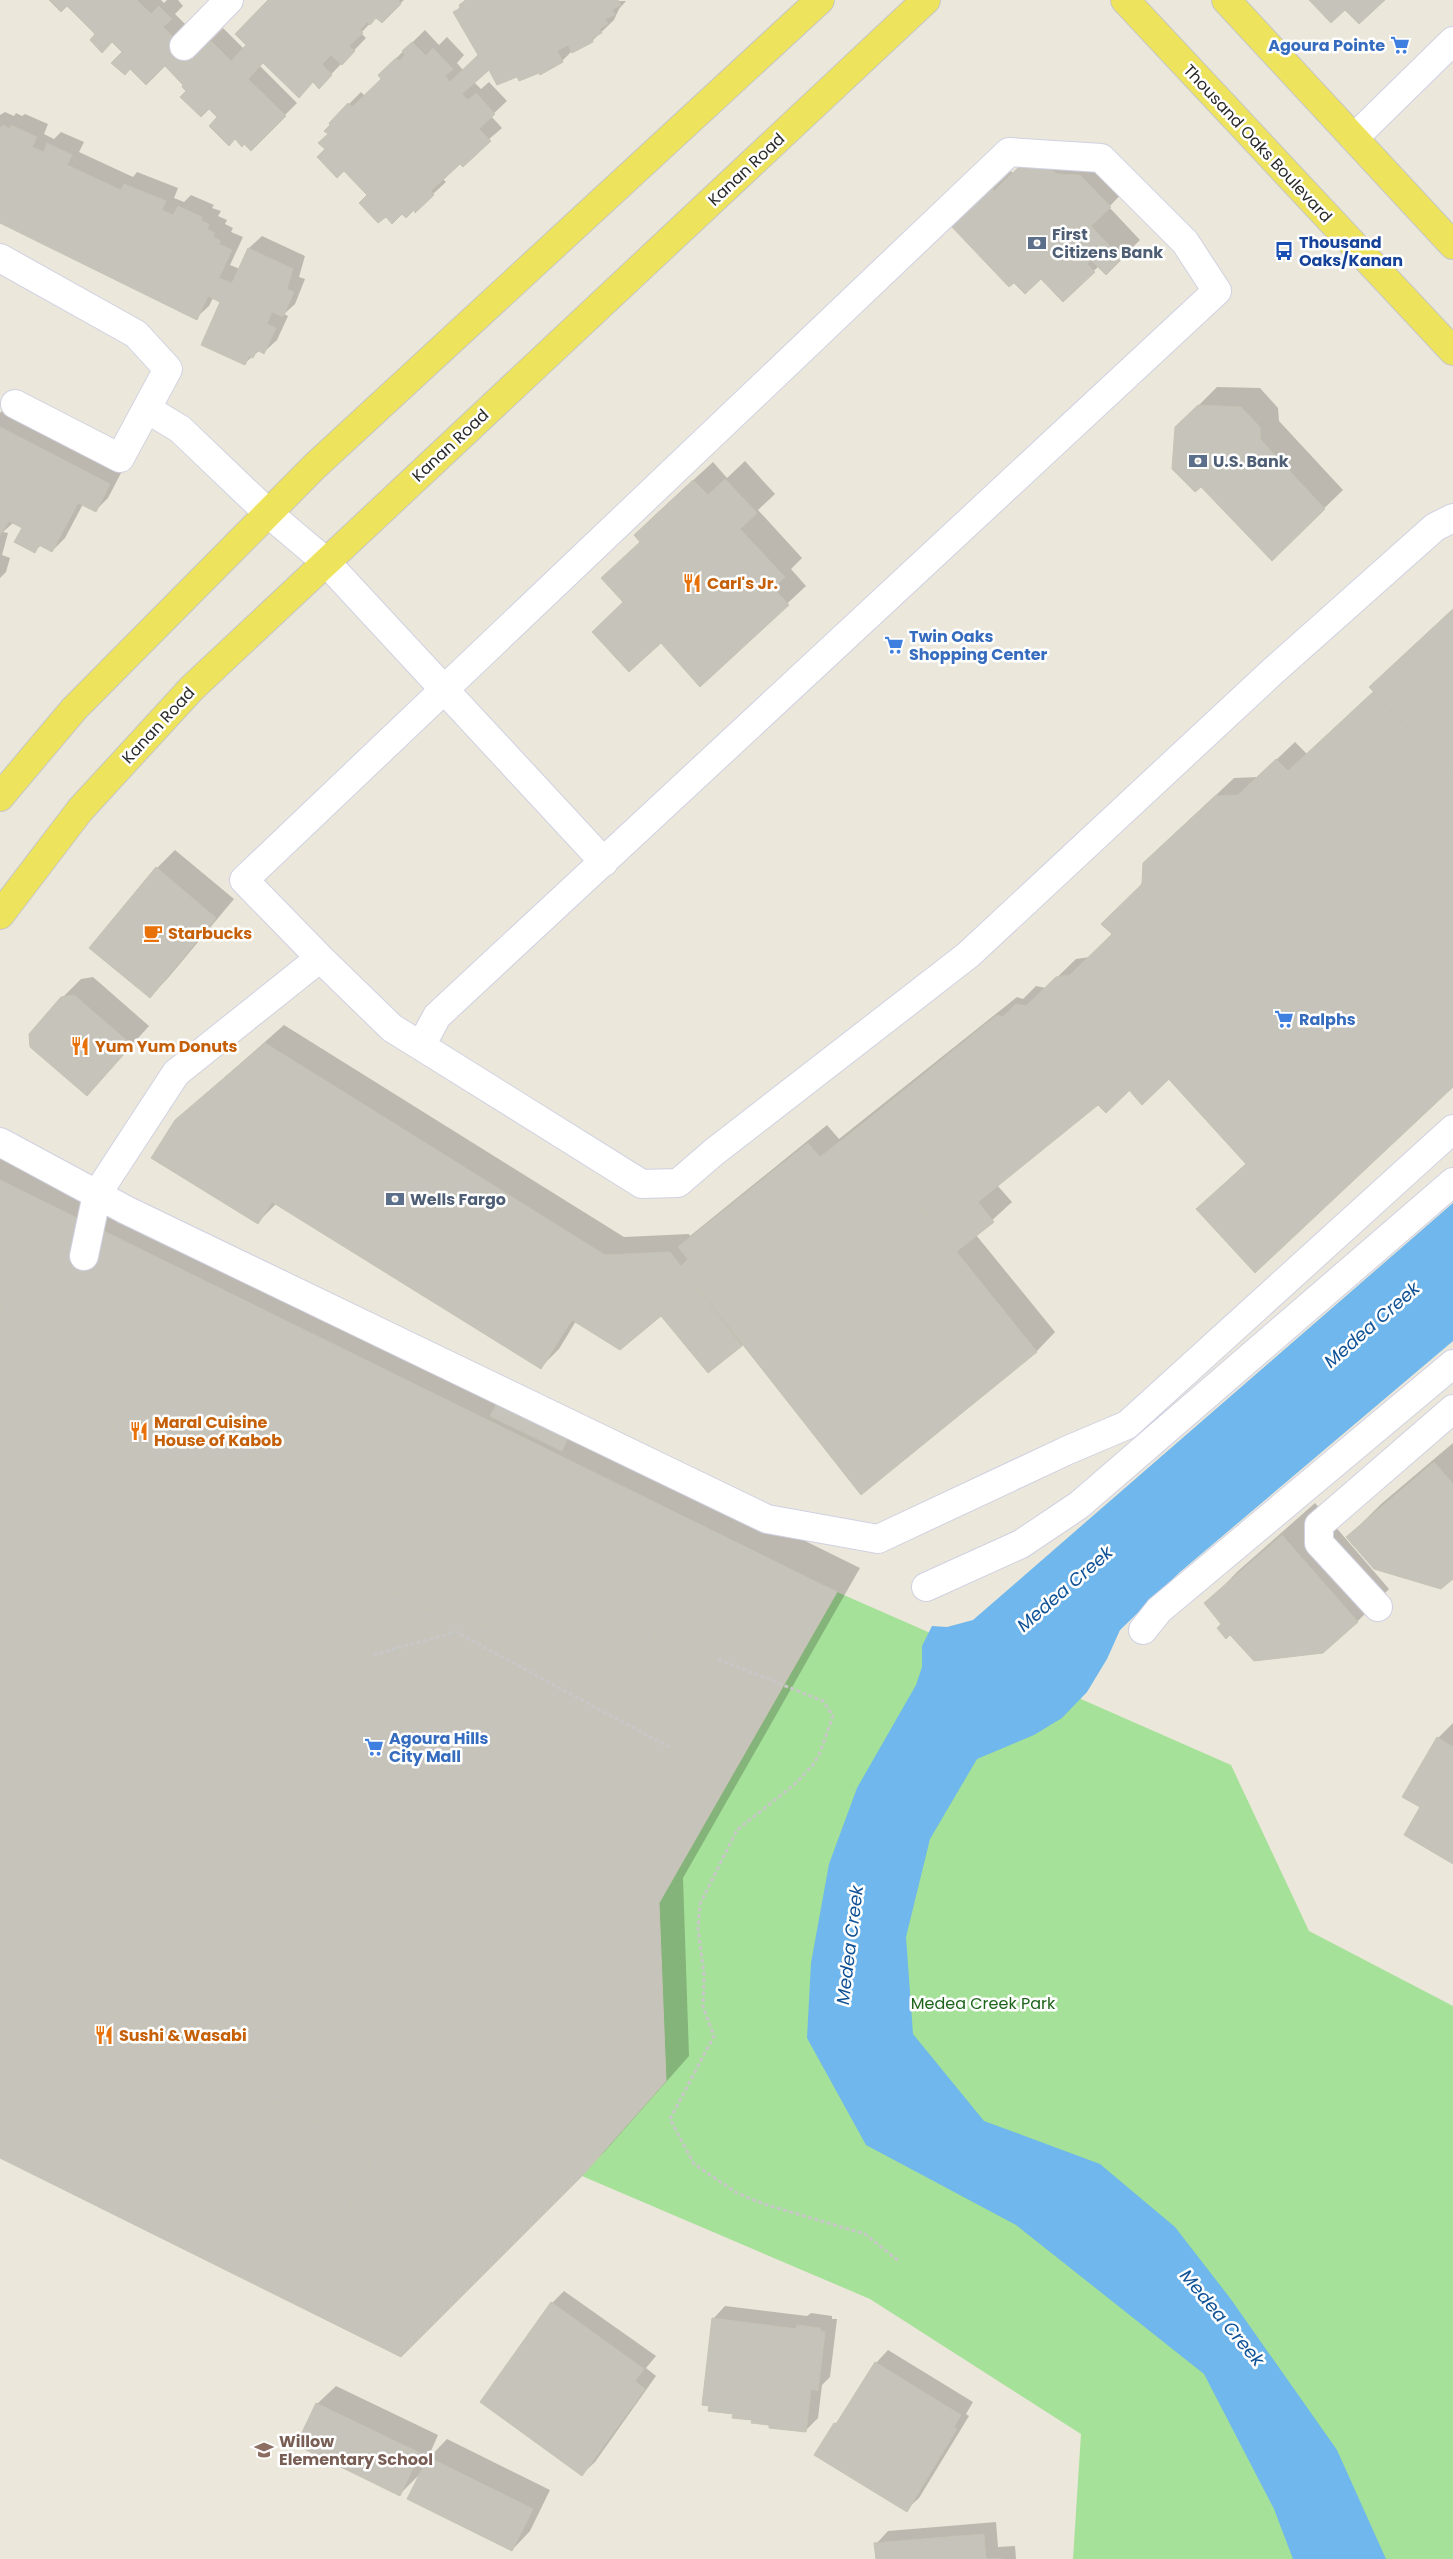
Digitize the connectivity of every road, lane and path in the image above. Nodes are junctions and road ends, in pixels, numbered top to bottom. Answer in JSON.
{"nodes":[{"id":1,"x":229,"y":0,"type":"edge"},
{"id":2,"x":820,"y":0,"type":"edge"},
{"id":3,"x":926,"y":0,"type":"edge"},
{"id":4,"x":1125,"y":0,"type":"edge"},
{"id":5,"x":1226,"y":0,"type":"edge"},
{"id":6,"x":1453,"y":41,"type":"edge"},
{"id":7,"x":184,"y":46,"type":"dead end"},
{"id":8,"x":1354,"y":138,"type":"junction"},
{"id":9,"x":1453,"y":245,"type":"edge"},
{"id":10,"x":0,"y":258,"type":"edge"},
{"id":11,"x":1453,"y":351,"type":"edge"},
{"id":12,"x":15,"y":404,"type":"dead end"},
{"id":13,"x":147,"y":408,"type":"junction"},
{"id":14,"x":268,"y":513,"type":"junction"},
{"id":15,"x":1453,"y":518,"type":"edge"},
{"id":16,"x":326,"y":562,"type":"junction"},
{"id":17,"x":444,"y":689,"type":"junction"},
{"id":18,"x":0,"y":797,"type":"edge"},
{"id":19,"x":604,"y":862,"type":"junction"},
{"id":20,"x":0,"y":915,"type":"edge"},
{"id":21,"x":320,"y":958,"type":"junction"},
{"id":22,"x":421,"y":1046,"type":"junction"},
{"id":23,"x":1453,"y":1129,"type":"edge"},
{"id":24,"x":0,"y":1142,"type":"edge"},
{"id":25,"x":1453,"y":1182,"type":"edge"},
{"id":26,"x":97,"y":1194,"type":"junction"},
{"id":27,"x":84,"y":1256,"type":"dead end"},
{"id":28,"x":1453,"y":1364,"type":"edge"},
{"id":29,"x":1453,"y":1409,"type":"edge"},
{"id":30,"x":926,"y":1587,"type":"dead end"},
{"id":31,"x":1378,"y":1607,"type":"dead end"},
{"id":32,"x":1143,"y":1630,"type":"dead end"},
{"id":33,"x":373,"y":1655,"type":"dead end"},
{"id":34,"x":718,"y":1659,"type":"dead end"},
{"id":35,"x":669,"y":1747,"type":"dead end"},
{"id":36,"x":900,"y":2262,"type":"dead end"}],
"edges":[{"from":1,"to":7,"type":"lane"},
{"from":2,"to":14,"type":"main road"},
{"from":3,"to":16,"type":"main road","name":"Kanan Road"},
{"from":4,"to":11,"type":"main road","name":"Thousand Oaks Boulevard"},
{"from":5,"to":8,"type":"main road"},
{"from":6,"to":8,"type":"lane"},
{"from":8,"to":9,"type":"main road"},
{"from":10,"to":13,"type":"lane"},
{"from":12,"to":13,"type":"lane"},
{"from":13,"to":14,"type":"lane"},
{"from":14,"to":16,"type":"lane"},
{"from":14,"to":18,"type":"main road"},
{"from":15,"to":22,"type":"lane"},
{"from":16,"to":17,"type":"lane"},
{"from":16,"to":20,"type":"main road","name":"Kanan Road"},
{"from":17,"to":19,"type":"lane"},
{"from":17,"to":19,"type":"lane"},
{"from":17,"to":21,"type":"lane"},
{"from":19,"to":22,"type":"lane"},
{"from":21,"to":22,"type":"lane"},
{"from":21,"to":26,"type":"lane"},
{"from":23,"to":26,"type":"lane"},
{"from":24,"to":26,"type":"lane"},
{"from":25,"to":30,"type":"lane"},
{"from":26,"to":27,"type":"lane"},
{"from":28,"to":32,"type":"lane"},
{"from":29,"to":31,"type":"lane"},
{"from":33,"to":35,"type":"path"},
{"from":34,"to":36,"type":"path"}]}
